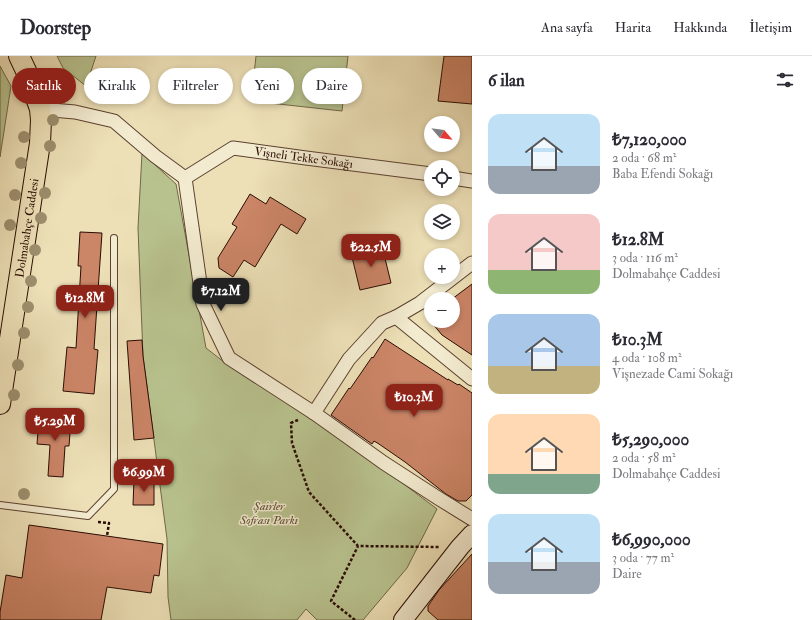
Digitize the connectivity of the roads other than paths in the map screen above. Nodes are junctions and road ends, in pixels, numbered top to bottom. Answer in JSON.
{"nodes":[{"id":1,"x":19,"y":56,"type":"edge"},
{"id":2,"x":40,"y":109,"type":"junction"},
{"id":3,"x":424,"y":173,"type":"edge"},
{"id":4,"x":185,"y":178,"type":"junction"},
{"id":5,"x":460,"y":179,"type":"edge"},
{"id":6,"x":472,"y":181,"type":"edge"},
{"id":7,"x":114,"y":238,"type":"dead end"},
{"id":8,"x":472,"y":263,"type":"edge"},
{"id":9,"x":396,"y":317,"type":"junction"},
{"id":10,"x":472,"y":379,"type":"edge"},
{"id":11,"x":0,"y":404,"type":"edge"},
{"id":12,"x":314,"y":413,"type":"junction"},
{"id":13,"x":0,"y":505,"type":"edge"},
{"id":14,"x":472,"y":519,"type":"edge"},
{"id":15,"x":466,"y":540,"type":"edge"},
{"id":16,"x":405,"y":619,"type":"edge"}],
"edges":[{"from":1,"to":2,"type":"main road","name":"Dolmabahçe Caddesi"},
{"from":2,"to":4,"type":"street"},
{"from":2,"to":11,"type":"main road","name":"Dolmabahçe Caddesi"},
{"from":3,"to":4,"type":"street","name":"Vişneli Tekke Sokağı"},
{"from":4,"to":12,"type":"street"},
{"from":5,"to":6,"type":"street"},
{"from":7,"to":13,"type":"lane"},
{"from":8,"to":9,"type":"street"},
{"from":9,"to":10,"type":"street"},
{"from":9,"to":12,"type":"street"},
{"from":12,"to":14,"type":"street"},
{"from":15,"to":16,"type":"main road"}]}
